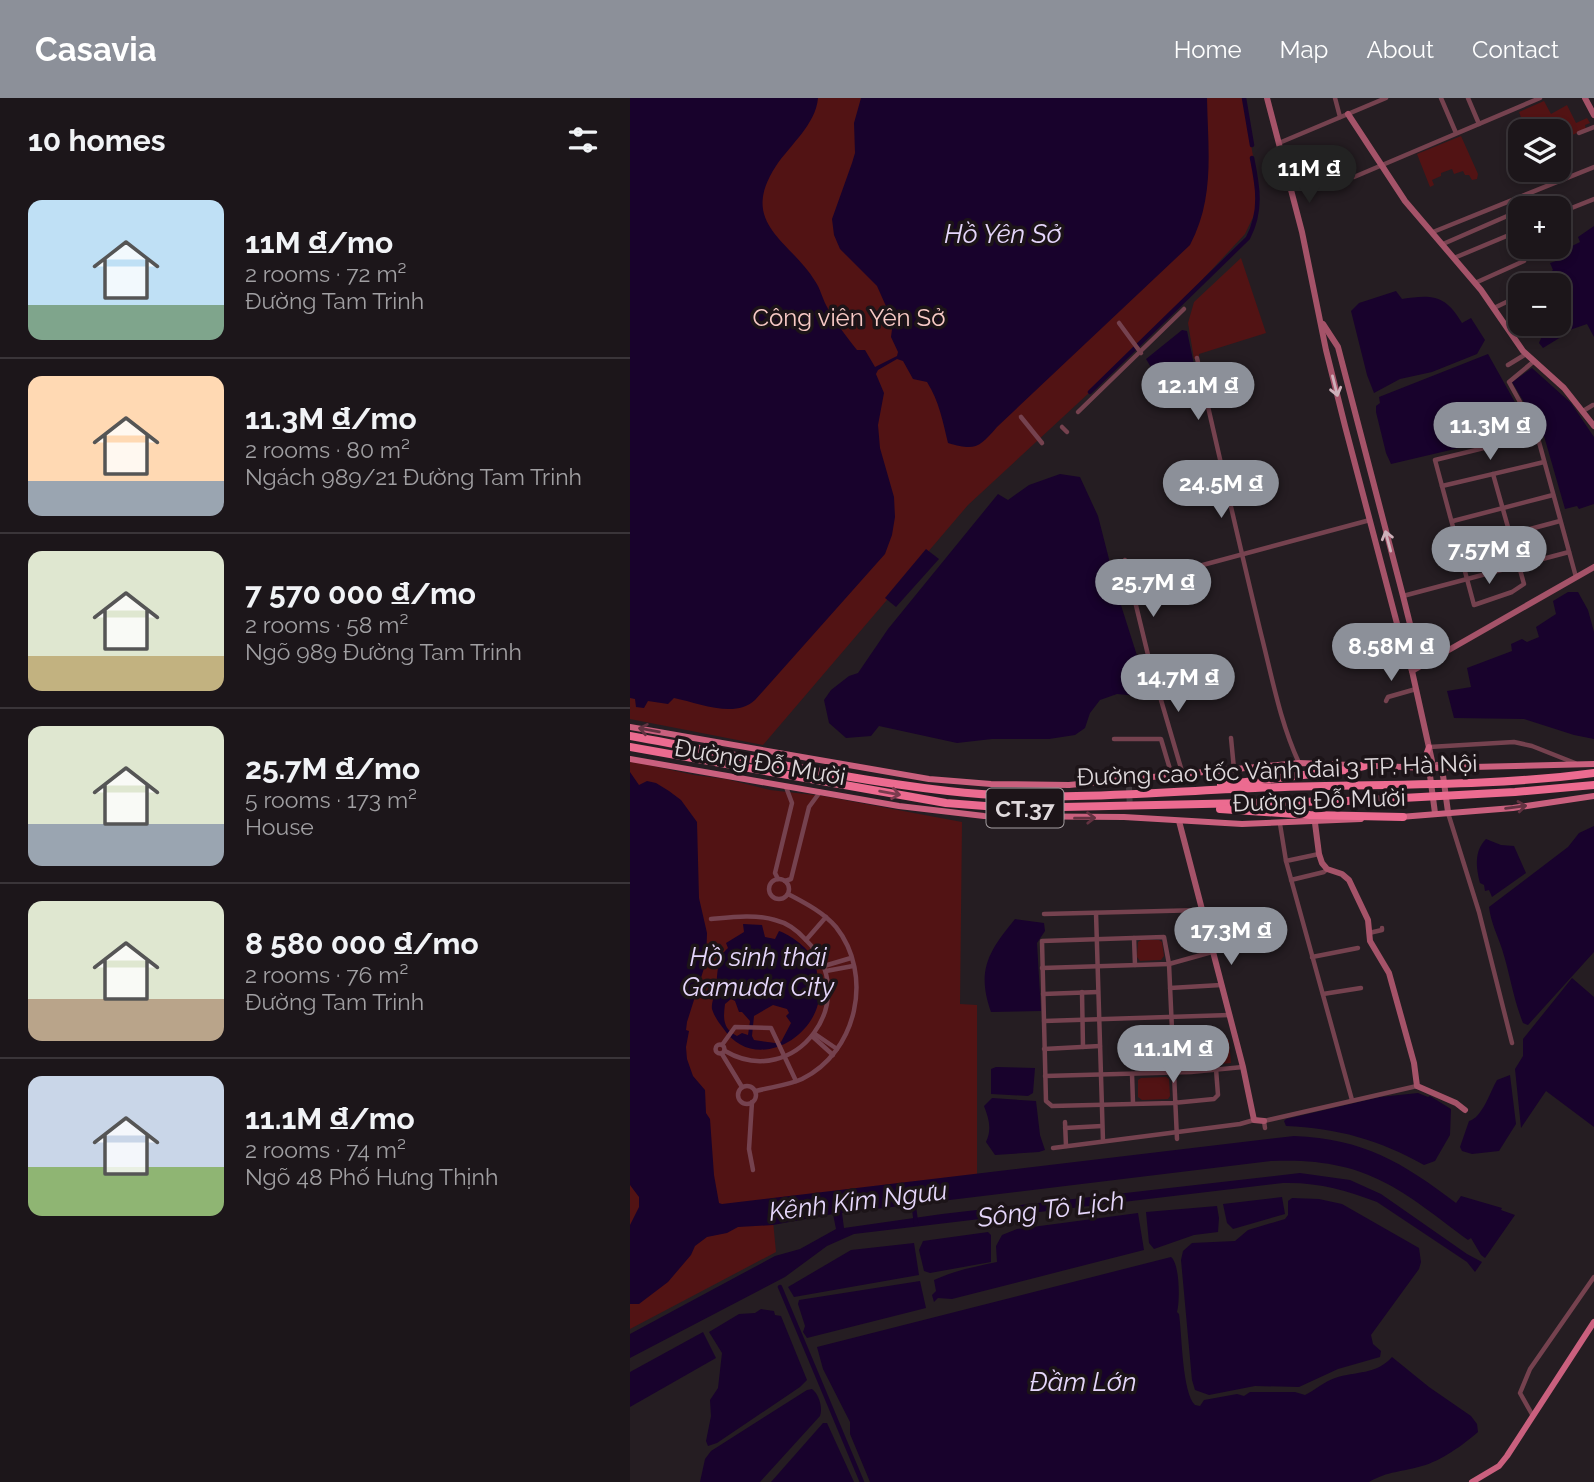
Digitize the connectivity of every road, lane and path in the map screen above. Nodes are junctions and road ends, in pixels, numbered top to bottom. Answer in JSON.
{"nodes":[{"id":1,"x":1267,"y":98,"type":"edge"},
{"id":2,"x":1335,"y":98,"type":"edge"},
{"id":3,"x":1386,"y":98,"type":"edge"},
{"id":4,"x":1441,"y":98,"type":"edge"},
{"id":5,"x":1468,"y":98,"type":"edge"},
{"id":6,"x":1585,"y":98,"type":"edge"},
{"id":7,"x":1536,"y":99,"type":"edge"},
{"id":8,"x":1348,"y":114,"type":"junction"},
{"id":9,"x":1594,"y":115,"type":"edge"},
{"id":10,"x":1340,"y":117,"type":"junction"},
{"id":11,"x":1479,"y":124,"type":"junction"},
{"id":12,"x":1594,"y":127,"type":"edge"},
{"id":13,"x":1456,"y":133,"type":"junction"},
{"id":14,"x":1580,"y":133,"type":"dead end"},
{"id":15,"x":1279,"y":143,"type":"junction"},
{"id":16,"x":1380,"y":166,"type":"junction"},
{"id":17,"x":1594,"y":167,"type":"edge"},
{"id":18,"x":1354,"y":177,"type":"dead end"},
{"id":19,"x":1594,"y":199,"type":"edge"},
{"id":20,"x":1571,"y":208,"type":"edge"},
{"id":21,"x":1508,"y":215,"type":"edge"},
{"id":22,"x":1433,"y":232,"type":"junction"},
{"id":23,"x":1508,"y":235,"type":"edge"},
{"id":24,"x":1443,"y":244,"type":"junction"},
{"id":25,"x":1454,"y":258,"type":"junction"},
{"id":26,"x":1524,"y":261,"type":"dead end"},
{"id":27,"x":1474,"y":283,"type":"junction"},
{"id":28,"x":1508,"y":301,"type":"edge"},
{"id":29,"x":1494,"y":308,"type":"junction"},
{"id":30,"x":1184,"y":309,"type":"dead end"},
{"id":31,"x":1320,"y":319,"type":"junction"},
{"id":32,"x":1119,"y":323,"type":"dead end"},
{"id":33,"x":1139,"y":351,"type":"junction"},
{"id":34,"x":1526,"y":354,"type":"junction"},
{"id":35,"x":1197,"y":358,"type":"dead end"},
{"id":36,"x":1533,"y":362,"type":"junction"},
{"id":37,"x":1508,"y":365,"type":"dead end"},
{"id":38,"x":1593,"y":405,"type":"edge"},
{"id":39,"x":1583,"y":411,"type":"junction"},
{"id":40,"x":1078,"y":412,"type":"dead end"},
{"id":41,"x":1021,"y":417,"type":"dead end"},
{"id":42,"x":1594,"y":426,"type":"edge"},
{"id":43,"x":1062,"y":427,"type":"dead end"},
{"id":44,"x":1067,"y":432,"type":"dead end"},
{"id":45,"x":1537,"y":435,"type":"junction"},
{"id":46,"x":1042,"y":443,"type":"dead end"},
{"id":47,"x":1544,"y":462,"type":"junction"},
{"id":48,"x":1493,"y":474,"type":"junction"},
{"id":49,"x":1442,"y":486,"type":"junction"},
{"id":50,"x":1553,"y":495,"type":"junction"},
{"id":51,"x":1502,"y":508,"type":"junction"},
{"id":52,"x":1370,"y":520,"type":"junction"},
{"id":53,"x":1560,"y":521,"type":"junction"},
{"id":54,"x":1453,"y":522,"type":"junction"},
{"id":55,"x":1510,"y":534,"type":"junction"},
{"id":56,"x":1460,"y":548,"type":"junction"},
{"id":57,"x":1569,"y":552,"type":"junction"},
{"id":58,"x":1241,"y":554,"type":"junction"},
{"id":59,"x":1125,"y":560,"type":"dead end"},
{"id":60,"x":1518,"y":566,"type":"junction"},
{"id":61,"x":1594,"y":567,"type":"edge"},
{"id":62,"x":1576,"y":578,"type":"junction"},
{"id":63,"x":1467,"y":579,"type":"junction"},
{"id":64,"x":1132,"y":584,"type":"junction"},
{"id":65,"x":1403,"y":596,"type":"junction"},
{"id":66,"x":1391,"y":600,"type":"junction"},
{"id":67,"x":1407,"y":655,"type":"junction"},
{"id":68,"x":1412,"y":671,"type":"junction"},
{"id":69,"x":1416,"y":689,"type":"junction"},
{"id":70,"x":1386,"y":701,"type":"dead end"},
{"id":71,"x":630,"y":727,"type":"edge"},
{"id":72,"x":630,"y":736,"type":"edge"},
{"id":73,"x":1231,"y":738,"type":"dead end"},
{"id":74,"x":1114,"y":739,"type":"dead end"},
{"id":75,"x":630,"y":747,"type":"edge"},
{"id":76,"x":1429,"y":747,"type":"junction"},
{"id":77,"x":630,"y":759,"type":"edge"},
{"id":78,"x":1433,"y":761,"type":"junction"},
{"id":79,"x":1299,"y":763,"type":"junction"},
{"id":80,"x":1594,"y":764,"type":"edge"},
{"id":81,"x":1234,"y":765,"type":"junction"},
{"id":82,"x":1364,"y":765,"type":"junction"},
{"id":83,"x":1578,"y":765,"type":"junction"},
{"id":84,"x":1409,"y":766,"type":"junction"},
{"id":85,"x":1429,"y":768,"type":"junction"},
{"id":86,"x":1442,"y":768,"type":"junction"},
{"id":87,"x":1594,"y":773,"type":"edge"},
{"id":88,"x":1183,"y":776,"type":"junction"},
{"id":89,"x":1172,"y":777,"type":"junction"},
{"id":90,"x":1594,"y":785,"type":"edge"},
{"id":91,"x":785,"y":786,"type":"junction"},
{"id":92,"x":820,"y":792,"type":"junction"},
{"id":93,"x":1178,"y":792,"type":"junction"},
{"id":94,"x":1594,"y":796,"type":"edge"},
{"id":95,"x":1168,"y":805,"type":"junction"},
{"id":96,"x":1130,"y":809,"type":"tunnel mouth"},
{"id":97,"x":1448,"y":812,"type":"junction"},
{"id":98,"x":1435,"y":813,"type":"junction"},
{"id":99,"x":1403,"y":817,"type":"junction"},
{"id":100,"x":1130,"y":818,"type":"junction"},
{"id":101,"x":1179,"y":821,"type":"junction"},
{"id":102,"x":1314,"y":822,"type":"junction"},
{"id":103,"x":1280,"y":824,"type":"junction"},
{"id":104,"x":1319,"y":854,"type":"junction"},
{"id":105,"x":1286,"y":861,"type":"junction"},
{"id":106,"x":1326,"y":869,"type":"junction"},
{"id":107,"x":778,"y":879,"type":"junction"},
{"id":108,"x":1290,"y":880,"type":"junction"},
{"id":109,"x":785,"y":881,"type":"junction"},
{"id":110,"x":788,"y":894,"type":"junction"},
{"id":111,"x":1203,"y":909,"type":"junction"},
{"id":112,"x":1096,"y":913,"type":"junction"},
{"id":113,"x":1044,"y":914,"type":"dead end"},
{"id":114,"x":827,"y":918,"type":"junction"},
{"id":115,"x":711,"y":919,"type":"dead end"},
{"id":116,"x":1382,"y":928,"type":"dead end"},
{"id":117,"x":1369,"y":933,"type":"junction"},
{"id":118,"x":1134,"y":938,"type":"junction"},
{"id":119,"x":1097,"y":940,"type":"junction"},
{"id":120,"x":807,"y":941,"type":"junction"},
{"id":121,"x":1358,"y":947,"type":"dead end"},
{"id":122,"x":1212,"y":952,"type":"junction"},
{"id":123,"x":1312,"y":957,"type":"junction"},
{"id":124,"x":851,"y":958,"type":"junction"},
{"id":125,"x":1169,"y":964,"type":"junction"},
{"id":126,"x":853,"y":965,"type":"junction"},
{"id":127,"x":1135,"y":965,"type":"junction"},
{"id":128,"x":1097,"y":966,"type":"junction"},
{"id":129,"x":825,"y":968,"type":"junction"},
{"id":130,"x":1042,"y":968,"type":"junction"},
{"id":131,"x":1221,"y":985,"type":"junction"},
{"id":132,"x":1170,"y":988,"type":"junction"},
{"id":133,"x":1361,"y":988,"type":"dead end"},
{"id":134,"x":1082,"y":992,"type":"junction"},
{"id":135,"x":1098,"y":992,"type":"junction"},
{"id":136,"x":1323,"y":993,"type":"junction"},
{"id":137,"x":1043,"y":994,"type":"junction"},
{"id":138,"x":1230,"y":1015,"type":"junction"},
{"id":139,"x":1171,"y":1018,"type":"junction"},
{"id":140,"x":1083,"y":1020,"type":"junction"},
{"id":141,"x":1099,"y":1020,"type":"junction"},
{"id":142,"x":1044,"y":1021,"type":"junction"},
{"id":143,"x":813,"y":1035,"type":"junction"},
{"id":144,"x":1512,"y":1043,"type":"dead end"},
{"id":145,"x":1100,"y":1046,"type":"junction"},
{"id":146,"x":1083,"y":1047,"type":"junction"},
{"id":147,"x":1044,"y":1049,"type":"junction"},
{"id":148,"x":723,"y":1052,"type":"junction"},
{"id":149,"x":835,"y":1052,"type":"junction"},
{"id":150,"x":784,"y":1055,"type":"junction"},
{"id":151,"x":1242,"y":1067,"type":"junction"},
{"id":152,"x":1216,"y":1069,"type":"junction"},
{"id":153,"x":1173,"y":1072,"type":"junction"},
{"id":154,"x":1101,"y":1074,"type":"junction"},
{"id":155,"x":1132,"y":1074,"type":"junction"},
{"id":156,"x":1045,"y":1076,"type":"junction"},
{"id":157,"x":796,"y":1081,"type":"junction"},
{"id":158,"x":1418,"y":1086,"type":"junction"},
{"id":159,"x":741,"y":1087,"type":"junction"},
{"id":160,"x":756,"y":1091,"type":"junction"},
{"id":161,"x":1352,"y":1100,"type":"junction"},
{"id":162,"x":752,"y":1102,"type":"junction"},
{"id":163,"x":1133,"y":1103,"type":"junction"},
{"id":164,"x":1174,"y":1103,"type":"junction"},
{"id":165,"x":1102,"y":1105,"type":"junction"},
{"id":166,"x":1465,"y":1110,"type":"dead end"},
{"id":167,"x":1254,"y":1120,"type":"junction"},
{"id":168,"x":1265,"y":1125,"type":"joint"},
{"id":169,"x":1102,"y":1126,"type":"junction"},
{"id":170,"x":1176,"y":1132,"type":"junction"},
{"id":171,"x":1177,"y":1139,"type":"dead end"},
{"id":172,"x":1103,"y":1141,"type":"junction"},
{"id":173,"x":1066,"y":1146,"type":"junction"},
{"id":174,"x":1053,"y":1148,"type":"dead end"},
{"id":175,"x":753,"y":1170,"type":"dead end"},
{"id":176,"x":1594,"y":1277,"type":"edge"},
{"id":177,"x":1594,"y":1322,"type":"edge"},
{"id":178,"x":1533,"y":1416,"type":"junction"},
{"id":179,"x":1472,"y":1482,"type":"edge"}],
"edges":[{"from":1,"to":15,"type":"street"},
{"from":2,"to":10,"type":"street"},
{"from":3,"to":8,"type":"street"},
{"from":4,"to":13,"type":"street"},
{"from":5,"to":11,"type":"street"},
{"from":6,"to":9,"type":"street"},
{"from":7,"to":11,"type":"street"},
{"from":8,"to":10,"type":"street"},
{"from":8,"to":16,"type":"street"},
{"from":10,"to":15,"type":"street"},
{"from":11,"to":13,"type":"street"},
{"from":12,"to":14,"type":"street"},
{"from":13,"to":16,"type":"street"},
{"from":15,"to":31,"type":"street"},
{"from":16,"to":18,"type":"street"},
{"from":16,"to":22,"type":"street"},
{"from":17,"to":22,"type":"street"},
{"from":19,"to":20,"type":"street"},
{"from":21,"to":24,"type":"street"},
{"from":22,"to":24,"type":"street"},
{"from":23,"to":25,"type":"street"},
{"from":24,"to":25,"type":"street"},
{"from":25,"to":27,"type":"street"},
{"from":26,"to":27,"type":"street"},
{"from":27,"to":29,"type":"street"},
{"from":28,"to":29,"type":"street"},
{"from":29,"to":34,"type":"street"},
{"from":30,"to":33,"type":"street"},
{"from":31,"to":52,"type":"street","one_way":true},
{"from":65,"to":31,"type":"street","one_way":true},
{"from":32,"to":33,"type":"street"},
{"from":33,"to":40,"type":"street"},
{"from":34,"to":36,"type":"street"},
{"from":34,"to":37,"type":"street"},
{"from":35,"to":58,"type":"street"},
{"from":36,"to":39,"type":"street"},
{"from":36,"to":45,"type":"street"},
{"from":38,"to":39,"type":"street"},
{"from":39,"to":42,"type":"street"},
{"from":41,"to":46,"type":"street"},
{"from":43,"to":44,"type":"street"},
{"from":45,"to":47,"type":"street"},
{"from":45,"to":49,"type":"street"},
{"from":47,"to":48,"type":"street"},
{"from":47,"to":50,"type":"street"},
{"from":48,"to":49,"type":"street"},
{"from":48,"to":51,"type":"street"},
{"from":49,"to":54,"type":"street"},
{"from":50,"to":51,"type":"street"},
{"from":50,"to":53,"type":"street"},
{"from":51,"to":54,"type":"street"},
{"from":51,"to":55,"type":"street"},
{"from":52,"to":58,"type":"street"},
{"from":52,"to":66,"type":"street"},
{"from":53,"to":55,"type":"street"},
{"from":53,"to":57,"type":"street"},
{"from":54,"to":56,"type":"street"},
{"from":55,"to":56,"type":"street"},
{"from":55,"to":60,"type":"street"},
{"from":56,"to":63,"type":"street"},
{"from":57,"to":60,"type":"street"},
{"from":57,"to":62,"type":"street"},
{"from":58,"to":64,"type":"street"},
{"from":58,"to":79,"type":"street"},
{"from":59,"to":64,"type":"street"},
{"from":60,"to":63,"type":"street"},
{"from":60,"to":63,"type":"street"},
{"from":61,"to":62,"type":"street"},
{"from":62,"to":68,"type":"street"},
{"from":63,"to":65,"type":"street"},
{"from":64,"to":88,"type":"street"},
{"from":65,"to":66,"type":"street"},
{"from":65,"to":67,"type":"street"},
{"from":66,"to":67,"type":"street"},
{"from":67,"to":68,"type":"street"},
{"from":68,"to":69,"type":"street"},
{"from":69,"to":70,"type":"street"},
{"from":69,"to":76,"type":"street"},
{"from":89,"to":71,"type":"main road","name":"Đường Đỗ Mười","one_way":true},
{"from":72,"to":93,"type":"highway","name":"Đường cao tốc Vành đai 3 TP. Hà Nội","number":"CT.37"},
{"from":73,"to":81,"type":"street"},
{"from":74,"to":89,"type":"street"},
{"from":75,"to":95,"type":"highway","name":"Đường cao tốc Vành đai 3 TP. Hà Nội","number":"CT.37","one_way":true},
{"from":76,"to":78,"type":"street"},
{"from":76,"to":83,"type":"street"},
{"from":76,"to":84,"type":"main road"},
{"from":77,"to":91,"type":"main road","name":"Đường Đỗ Mười"},
{"from":78,"to":85,"type":"street"},
{"from":78,"to":86,"type":"street"},
{"from":79,"to":81,"type":"main road","name":"Đường Đỗ Mười"},
{"from":79,"to":82,"type":"main road","name":"Đường Đỗ Mười"},
{"from":80,"to":83,"type":"main road","name":"Đường Đỗ Mười"},
{"from":81,"to":88,"type":"main road","name":"Đường Đỗ Mười"},
{"from":82,"to":84,"type":"main road","name":"Đường Đỗ Mười"},
{"from":82,"to":93,"type":"highway"},
{"from":83,"to":86,"type":"main road","name":"Đường Đỗ Mười"},
{"from":84,"to":85,"type":"main road","name":"Đường Đỗ Mười"},
{"from":85,"to":86,"type":"main road","name":"Đường Đỗ Mười"},
{"from":85,"to":98,"type":"street"},
{"from":86,"to":97,"type":"street"},
{"from":87,"to":93,"type":"highway","name":"Đường cao tốc Vành đai 3 TP. Hà Nội","number":"CT.37"},
{"from":88,"to":89,"type":"main road","name":"Đường Đỗ Mười"},
{"from":90,"to":95,"type":"highway","name":"Đường cao tốc Vành đai 3 TP. Hà Nội","number":"CT.37"},
{"from":91,"to":92,"type":"main road","name":"Đường Đỗ Mười"},
{"from":91,"to":107,"type":"street"},
{"from":92,"to":100,"type":"main road","name":"Đường Đỗ Mười","one_way":true},
{"from":92,"to":109,"type":"street"},
{"from":97,"to":94,"type":"main road","name":"Đường Đỗ Mười","one_way":true},
{"from":95,"to":99,"type":"highway"},
{"from":96,"to":100,"type":"main road"},
{"from":97,"to":98,"type":"main road","name":"Đường Đỗ Mười"},
{"from":97,"to":144,"type":"street"},
{"from":98,"to":99,"type":"main road","name":"Đường Đỗ Mười"},
{"from":99,"to":102,"type":"main road","name":"Đường Đỗ Mười"},
{"from":100,"to":101,"type":"main road","name":"Đường Đỗ Mười"},
{"from":101,"to":103,"type":"main road","name":"Đường Đỗ Mười"},
{"from":101,"to":111,"type":"street"},
{"from":102,"to":103,"type":"main road","name":"Đường Đỗ Mười"},
{"from":102,"to":104,"type":"street"},
{"from":103,"to":105,"type":"street"},
{"from":104,"to":105,"type":"street"},
{"from":104,"to":106,"type":"street"},
{"from":105,"to":108,"type":"street"},
{"from":106,"to":108,"type":"street"},
{"from":106,"to":117,"type":"street"},
{"from":107,"to":109,"type":"street"},
{"from":107,"to":110,"type":"street"},
{"from":108,"to":123,"type":"street"},
{"from":109,"to":110,"type":"street"},
{"from":110,"to":114,"type":"street"},
{"from":111,"to":112,"type":"street"},
{"from":111,"to":122,"type":"street"},
{"from":112,"to":113,"type":"street"},
{"from":112,"to":119,"type":"street"},
{"from":114,"to":120,"type":"street"},
{"from":114,"to":124,"type":"street"},
{"from":115,"to":120,"type":"street"},
{"from":116,"to":117,"type":"street"},
{"from":117,"to":158,"type":"street"},
{"from":118,"to":119,"type":"street"},
{"from":118,"to":125,"type":"street"},
{"from":118,"to":127,"type":"street"},
{"from":119,"to":128,"type":"street"},
{"from":119,"to":130,"type":"street"},
{"from":120,"to":129,"type":"street"},
{"from":121,"to":123,"type":"street"},
{"from":122,"to":125,"type":"street"},
{"from":122,"to":131,"type":"street"},
{"from":123,"to":136,"type":"street"},
{"from":124,"to":126,"type":"street"},
{"from":124,"to":129,"type":"street"},
{"from":125,"to":127,"type":"street"},
{"from":125,"to":132,"type":"street"},
{"from":126,"to":129,"type":"street"},
{"from":126,"to":149,"type":"street"},
{"from":127,"to":128,"type":"street"},
{"from":128,"to":130,"type":"street"},
{"from":128,"to":135,"type":"street"},
{"from":129,"to":143,"type":"street"},
{"from":130,"to":137,"type":"street"},
{"from":131,"to":132,"type":"street"},
{"from":131,"to":138,"type":"street"},
{"from":132,"to":139,"type":"street"},
{"from":133,"to":136,"type":"street"},
{"from":134,"to":135,"type":"street"},
{"from":134,"to":137,"type":"street"},
{"from":134,"to":140,"type":"street"},
{"from":135,"to":141,"type":"street"},
{"from":136,"to":161,"type":"street"},
{"from":137,"to":142,"type":"street"},
{"from":138,"to":139,"type":"street"},
{"from":138,"to":151,"type":"street"},
{"from":139,"to":141,"type":"street"},
{"from":139,"to":153,"type":"street"},
{"from":140,"to":141,"type":"street"},
{"from":140,"to":142,"type":"street"},
{"from":140,"to":146,"type":"street"},
{"from":141,"to":145,"type":"street"},
{"from":142,"to":147,"type":"street"},
{"from":143,"to":149,"type":"street"},
{"from":143,"to":150,"type":"street"},
{"from":145,"to":146,"type":"street"},
{"from":145,"to":154,"type":"street"},
{"from":146,"to":147,"type":"street"},
{"from":147,"to":156,"type":"street"},
{"from":148,"to":150,"type":"street"},
{"from":148,"to":150,"type":"street"},
{"from":148,"to":159,"type":"street"},
{"from":149,"to":157,"type":"street"},
{"from":150,"to":157,"type":"street"},
{"from":151,"to":152,"type":"street"},
{"from":151,"to":167,"type":"street"},
{"from":152,"to":153,"type":"street"},
{"from":152,"to":164,"type":"street"},
{"from":153,"to":155,"type":"street"},
{"from":153,"to":164,"type":"street"},
{"from":154,"to":155,"type":"street"},
{"from":154,"to":156,"type":"street"},
{"from":154,"to":165,"type":"street"},
{"from":155,"to":163,"type":"street"},
{"from":156,"to":165,"type":"street"},
{"from":157,"to":160,"type":"street"},
{"from":158,"to":161,"type":"street"},
{"from":158,"to":166,"type":"street"},
{"from":159,"to":160,"type":"street"},
{"from":159,"to":162,"type":"street"},
{"from":160,"to":162,"type":"street"},
{"from":161,"to":168,"type":"street"},
{"from":162,"to":175,"type":"street"},
{"from":163,"to":164,"type":"street"},
{"from":163,"to":165,"type":"street"},
{"from":164,"to":170,"type":"street"},
{"from":165,"to":169,"type":"street"},
{"from":167,"to":168,"type":"street"},
{"from":167,"to":170,"type":"street"},
{"from":169,"to":172,"type":"street"},
{"from":169,"to":173,"type":"street"},
{"from":170,"to":171,"type":"street"},
{"from":170,"to":172,"type":"street"},
{"from":172,"to":173,"type":"street"},
{"from":173,"to":174,"type":"street"},
{"from":176,"to":178,"type":"street"},
{"from":177,"to":178,"type":"main road"},
{"from":178,"to":179,"type":"main road"}]}
